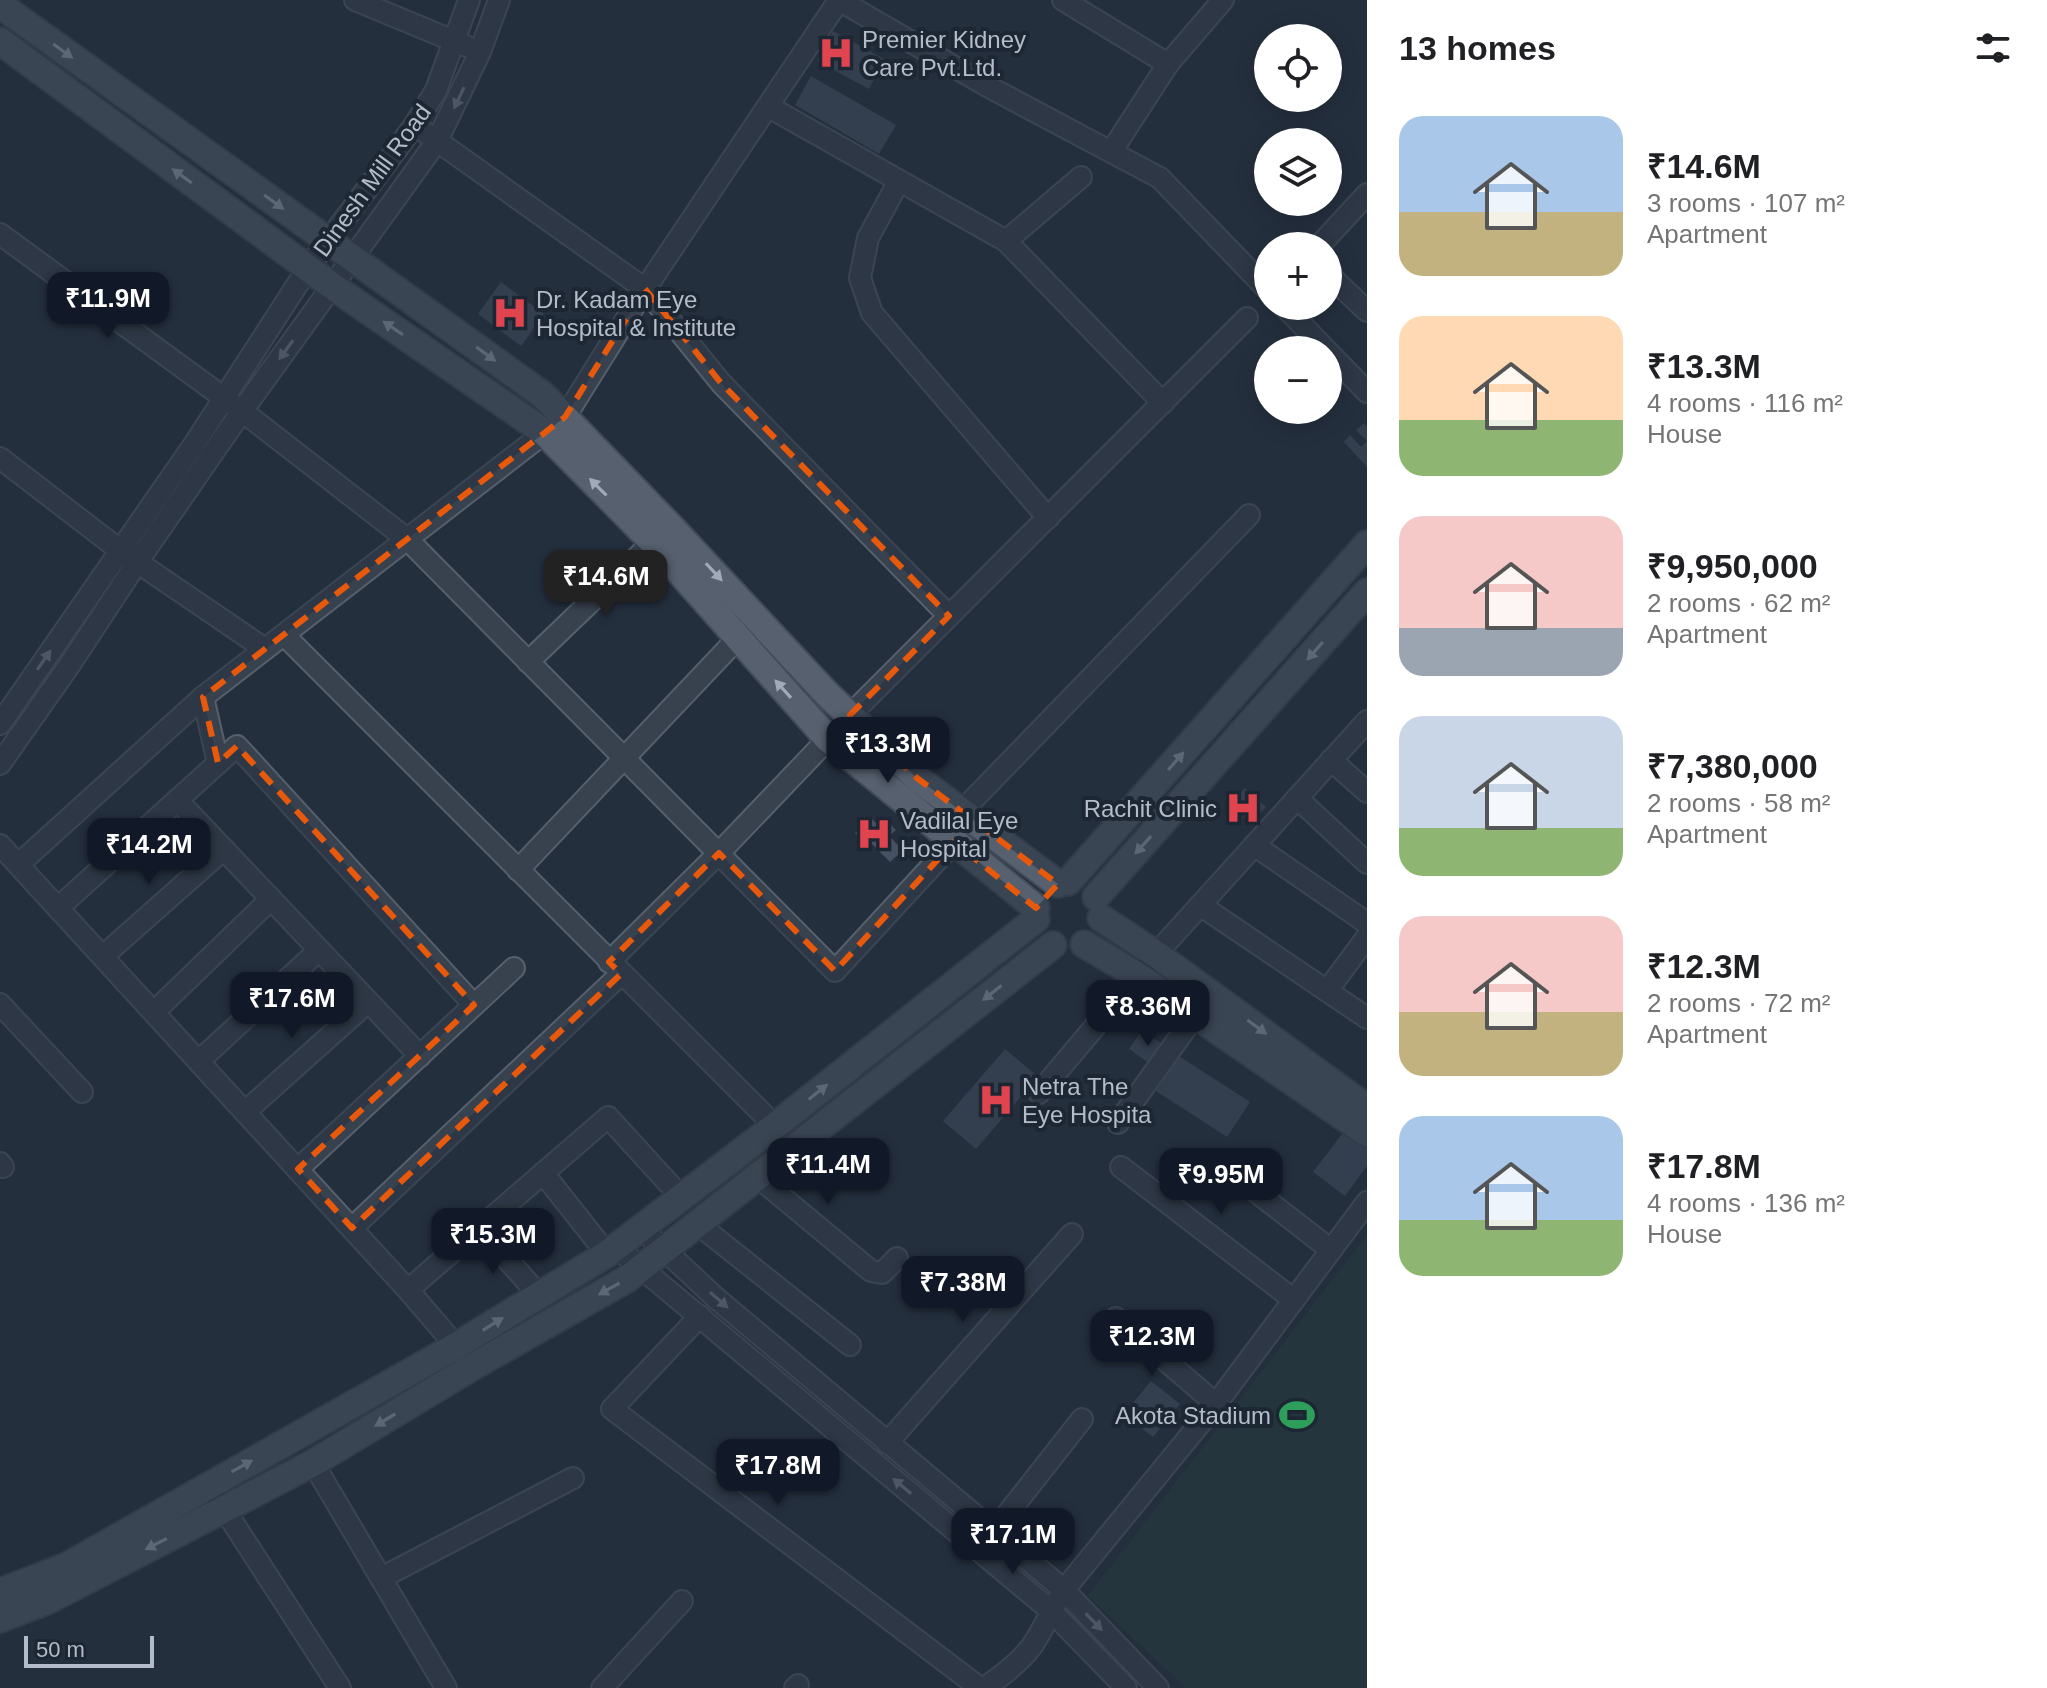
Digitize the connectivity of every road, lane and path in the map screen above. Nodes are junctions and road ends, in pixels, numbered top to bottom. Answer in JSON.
{"nodes":[{"id":1,"x":356,"y":0,"type":"edge"},
{"id":2,"x":469,"y":0,"type":"edge"},
{"id":3,"x":499,"y":0,"type":"edge"},
{"id":4,"x":839,"y":0,"type":"edge"},
{"id":5,"x":1063,"y":0,"type":"edge"},
{"id":6,"x":1223,"y":0,"type":"edge"},
{"id":7,"x":0,"y":5,"type":"edge"},
{"id":8,"x":0,"y":41,"type":"edge"},
{"id":9,"x":454,"y":42,"type":"junction"},
{"id":10,"x":480,"y":52,"type":"junction"},
{"id":11,"x":1168,"y":64,"type":"junction"},
{"id":12,"x":769,"y":107,"type":"junction"},
{"id":13,"x":414,"y":126,"type":"junction"},
{"id":14,"x":437,"y":141,"type":"junction"},
{"id":15,"x":1111,"y":152,"type":"junction"},
{"id":16,"x":1081,"y":177,"type":"dead end"},
{"id":17,"x":899,"y":181,"type":"junction"},
{"id":18,"x":1367,"y":194,"type":"edge"},
{"id":19,"x":1332,"y":232,"type":"edge"},
{"id":20,"x":0,"y":234,"type":"edge"},
{"id":21,"x":1006,"y":241,"type":"junction"},
{"id":22,"x":329,"y":242,"type":"junction"},
{"id":23,"x":352,"y":258,"type":"junction"},
{"id":24,"x":308,"y":268,"type":"junction"},
{"id":25,"x":1254,"y":275,"type":"edge"},
{"id":26,"x":332,"y":286,"type":"junction"},
{"id":27,"x":1342,"y":287,"type":"edge"},
{"id":28,"x":645,"y":289,"type":"junction"},
{"id":29,"x":1367,"y":311,"type":"edge"},
{"id":30,"x":1247,"y":318,"type":"dead end"},
{"id":31,"x":1297,"y":320,"type":"edge"},
{"id":32,"x":1313,"y":336,"type":"edge"},
{"id":33,"x":1342,"y":366,"type":"edge"},
{"id":34,"x":1367,"y":392,"type":"edge"},
{"id":35,"x":224,"y":399,"type":"junction"},
{"id":36,"x":1163,"y":403,"type":"junction"},
{"id":37,"x":242,"y":411,"type":"junction"},
{"id":38,"x":554,"y":425,"type":"junction"},
{"id":39,"x":0,"y":458,"type":"edge"},
{"id":40,"x":1249,"y":515,"type":"dead end"},
{"id":41,"x":1048,"y":518,"type":"junction"},
{"id":42,"x":407,"y":539,"type":"junction"},
{"id":43,"x":653,"y":542,"type":"junction"},
{"id":44,"x":1367,"y":544,"type":"edge"},
{"id":45,"x":130,"y":556,"type":"junction"},
{"id":46,"x":1367,"y":592,"type":"edge"},
{"id":47,"x":949,"y":616,"type":"junction"},
{"id":48,"x":284,"y":635,"type":"junction"},
{"id":49,"x":737,"y":639,"type":"junction"},
{"id":50,"x":265,"y":649,"type":"junction"},
{"id":51,"x":528,"y":662,"type":"junction"},
{"id":52,"x":203,"y":697,"type":"junction"},
{"id":53,"x":850,"y":715,"type":"junction"},
{"id":54,"x":1,"y":721,"type":"edge"},
{"id":55,"x":1367,"y":721,"type":"edge"},
{"id":56,"x":828,"y":739,"type":"junction"},
{"id":57,"x":625,"y":759,"type":"junction"},
{"id":58,"x":1331,"y":760,"type":"junction"},
{"id":59,"x":218,"y":763,"type":"junction"},
{"id":60,"x":0,"y":764,"type":"edge"},
{"id":61,"x":1367,"y":792,"type":"edge"},
{"id":62,"x":1297,"y":798,"type":"junction"},
{"id":63,"x":177,"y":800,"type":"junction"},
{"id":64,"x":962,"y":811,"type":"junction"},
{"id":65,"x":954,"y":842,"type":"junction"},
{"id":66,"x":0,"y":845,"type":"edge"},
{"id":67,"x":1254,"y":845,"type":"junction"},
{"id":68,"x":224,"y":849,"type":"junction"},
{"id":69,"x":719,"y":853,"type":"junction"},
{"id":70,"x":1367,"y":863,"type":"edge"},
{"id":71,"x":19,"y":864,"type":"junction"},
{"id":72,"x":518,"y":870,"type":"junction"},
{"id":73,"x":1063,"y":883,"type":"junction"},
{"id":74,"x":271,"y":899,"type":"junction"},
{"id":75,"x":1200,"y":905,"type":"junction"},
{"id":76,"x":59,"y":907,"type":"junction"},
{"id":77,"x":1099,"y":908,"type":"junction"},
{"id":78,"x":1036,"y":913,"type":"junction"},
{"id":79,"x":1367,"y":923,"type":"edge"},
{"id":80,"x":1367,"y":937,"type":"edge"},
{"id":81,"x":1084,"y":944,"type":"junction"},
{"id":82,"x":1053,"y":945,"type":"junction"},
{"id":83,"x":319,"y":950,"type":"junction"},
{"id":84,"x":1156,"y":954,"type":"junction"},
{"id":85,"x":103,"y":956,"type":"junction"},
{"id":86,"x":514,"y":968,"type":"dead end"},
{"id":87,"x":615,"y":968,"type":"junction"},
{"id":88,"x":1138,"y":976,"type":"junction"},
{"id":89,"x":1327,"y":991,"type":"junction"},
{"id":90,"x":368,"y":1002,"type":"junction"},
{"id":91,"x":0,"y":1004,"type":"edge"},
{"id":92,"x":474,"y":1005,"type":"junction"},
{"id":93,"x":154,"y":1012,"type":"junction"},
{"id":94,"x":1194,"y":1017,"type":"junction"},
{"id":95,"x":1367,"y":1018,"type":"edge"},
{"id":96,"x":420,"y":1056,"type":"junction"},
{"id":97,"x":199,"y":1061,"type":"junction"},
{"id":98,"x":82,"y":1092,"type":"dead end"},
{"id":99,"x":1039,"y":1093,"type":"dead end"},
{"id":100,"x":1367,"y":1108,"type":"edge"},
{"id":101,"x":245,"y":1112,"type":"junction"},
{"id":102,"x":1118,"y":1123,"type":"dead end"},
{"id":103,"x":775,"y":1126,"type":"junction"},
{"id":104,"x":1367,"y":1133,"type":"edge"},
{"id":105,"x":1121,"y":1167,"type":"dead end"},
{"id":106,"x":298,"y":1169,"type":"junction"},
{"id":107,"x":543,"y":1173,"type":"junction"},
{"id":108,"x":759,"y":1178,"type":"junction"},
{"id":109,"x":1246,"y":1184,"type":"dead end"},
{"id":110,"x":682,"y":1198,"type":"junction"},
{"id":111,"x":1367,"y":1202,"type":"edge"},
{"id":112,"x":699,"y":1225,"type":"junction"},
{"id":113,"x":352,"y":1228,"type":"junction"},
{"id":114,"x":479,"y":1228,"type":"junction"},
{"id":115,"x":641,"y":1228,"type":"junction"},
{"id":116,"x":1072,"y":1234,"type":"dead end"},
{"id":117,"x":612,"y":1250,"type":"junction"},
{"id":118,"x":1331,"y":1250,"type":"junction"},
{"id":119,"x":665,"y":1252,"type":"junction"},
{"id":120,"x":897,"y":1258,"type":"dead end"},
{"id":121,"x":641,"y":1270,"type":"junction"},
{"id":122,"x":408,"y":1290,"type":"junction"},
{"id":123,"x":539,"y":1295,"type":"junction"},
{"id":124,"x":1294,"y":1300,"type":"junction"},
{"id":125,"x":700,"y":1316,"type":"junction"},
{"id":126,"x":1116,"y":1318,"type":"dead end"},
{"id":127,"x":850,"y":1345,"type":"dead end"},
{"id":128,"x":456,"y":1346,"type":"junction"},
{"id":129,"x":1216,"y":1404,"type":"junction"},
{"id":130,"x":1082,"y":1419,"type":"dead end"},
{"id":131,"x":887,"y":1443,"type":"junction"},
{"id":132,"x":313,"y":1463,"type":"junction"},
{"id":133,"x":573,"y":1478,"type":"dead end"},
{"id":134,"x":209,"y":1484,"type":"junction"},
{"id":135,"x":223,"y":1509,"type":"junction"},
{"id":136,"x":994,"y":1531,"type":"junction"},
{"id":137,"x":381,"y":1578,"type":"junction"},
{"id":138,"x":1064,"y":1590,"type":"junction"},
{"id":139,"x":0,"y":1592,"type":"edge"},
{"id":140,"x":682,"y":1601,"type":"dead end"},
{"id":141,"x":1050,"y":1610,"type":"junction"},
{"id":142,"x":0,"y":1619,"type":"edge"},
{"id":143,"x":607,"y":1687,"type":"edge"},
{"id":144,"x":340,"y":1688,"type":"edge"},
{"id":145,"x":446,"y":1688,"type":"edge"},
{"id":146,"x":982,"y":1688,"type":"edge"},
{"id":147,"x":1126,"y":1688,"type":"edge"},
{"id":148,"x":1158,"y":1688,"type":"edge"}],
"edges":[{"from":1,"to":9,"type":"street"},
{"from":2,"to":9,"type":"street","name":"Dinesh Mill Road"},
{"from":3,"to":10,"type":"street","name":"Dinesh Mill Road"},
{"from":4,"to":12,"type":"street"},
{"from":4,"to":15,"type":"street"},
{"from":5,"to":11,"type":"street"},
{"from":6,"to":11,"type":"street"},
{"from":7,"to":22,"type":"main road","one_way":true},
{"from":24,"to":8,"type":"main road","one_way":true},
{"from":9,"to":10,"type":"street"},
{"from":9,"to":13,"type":"street","name":"Dinesh Mill Road"},
{"from":10,"to":14,"type":"street","name":"Dinesh Mill Road","one_way":true},
{"from":11,"to":15,"type":"street"},
{"from":12,"to":17,"type":"street"},
{"from":12,"to":28,"type":"street"},
{"from":13,"to":14,"type":"street"},
{"from":13,"to":22,"type":"street","name":"Dinesh Mill Road"},
{"from":14,"to":23,"type":"street","name":"Dinesh Mill Road"},
{"from":14,"to":28,"type":"street"},
{"from":15,"to":25,"type":"street"},
{"from":16,"to":21,"type":"street"},
{"from":17,"to":21,"type":"street"},
{"from":17,"to":41,"type":"street"},
{"from":18,"to":19,"type":"street"},
{"from":20,"to":35,"type":"street"},
{"from":21,"to":36,"type":"street"},
{"from":22,"to":23,"type":"main road"},
{"from":22,"to":24,"type":"street","name":"Dinesh Mill Road"},
{"from":23,"to":26,"type":"street","name":"Dinesh Mill Road"},
{"from":23,"to":38,"type":"main road","one_way":true},
{"from":24,"to":26,"type":"main road"},
{"from":24,"to":35,"type":"street","name":"Dinesh Mill Road"},
{"from":26,"to":37,"type":"street","name":"Dinesh Mill Road","one_way":true},
{"from":38,"to":26,"type":"main road","one_way":true},
{"from":27,"to":29,"type":"street"},
{"from":28,"to":38,"type":"street"},
{"from":28,"to":47,"type":"street"},
{"from":30,"to":36,"type":"street"},
{"from":31,"to":32,"type":"street"},
{"from":33,"to":34,"type":"street"},
{"from":35,"to":37,"type":"street"},
{"from":35,"to":45,"type":"street","name":"Dinesh Mill Road"},
{"from":36,"to":41,"type":"street"},
{"from":37,"to":42,"type":"street"},
{"from":37,"to":45,"type":"street","name":"Dinesh Mill Road"},
{"from":38,"to":42,"type":"street"},
{"from":43,"to":38,"type":"main road","one_way":true},
{"from":38,"to":53,"type":"main road","one_way":true},
{"from":39,"to":45,"type":"street"},
{"from":40,"to":64,"type":"street"},
{"from":41,"to":47,"type":"street"},
{"from":42,"to":48,"type":"street"},
{"from":42,"to":51,"type":"street"},
{"from":43,"to":49,"type":"main road"},
{"from":43,"to":51,"type":"street"},
{"from":73,"to":44,"type":"main road","one_way":true},
{"from":45,"to":50,"type":"street"},
{"from":54,"to":45,"type":"street","one_way":true},
{"from":45,"to":60,"type":"street"},
{"from":46,"to":77,"type":"main road","one_way":true},
{"from":47,"to":53,"type":"street"},
{"from":48,"to":50,"type":"street"},
{"from":48,"to":72,"type":"street"},
{"from":56,"to":49,"type":"main road","one_way":true},
{"from":49,"to":57,"type":"street"},
{"from":50,"to":52,"type":"street"},
{"from":51,"to":57,"type":"street"},
{"from":52,"to":59,"type":"street"},
{"from":52,"to":71,"type":"street"},
{"from":53,"to":64,"type":"main road"},
{"from":55,"to":58,"type":"street"},
{"from":56,"to":65,"type":"main road"},
{"from":56,"to":69,"type":"street"},
{"from":57,"to":69,"type":"street"},
{"from":57,"to":72,"type":"street"},
{"from":58,"to":61,"type":"street"},
{"from":58,"to":62,"type":"street"},
{"from":59,"to":63,"type":"street"},
{"from":59,"to":92,"type":"street"},
{"from":62,"to":67,"type":"street"},
{"from":62,"to":70,"type":"street"},
{"from":63,"to":68,"type":"street"},
{"from":63,"to":76,"type":"street"},
{"from":64,"to":73,"type":"main road"},
{"from":65,"to":69,"type":"street"},
{"from":65,"to":78,"type":"main road"},
{"from":66,"to":71,"type":"street"},
{"from":67,"to":75,"type":"street"},
{"from":67,"to":79,"type":"street"},
{"from":68,"to":74,"type":"street"},
{"from":68,"to":85,"type":"street"},
{"from":69,"to":87,"type":"street"},
{"from":71,"to":76,"type":"street"},
{"from":72,"to":87,"type":"street"},
{"from":73,"to":77,"type":"main road"},
{"from":73,"to":78,"type":"main road"},
{"from":74,"to":83,"type":"street"},
{"from":74,"to":93,"type":"street"},
{"from":75,"to":84,"type":"street"},
{"from":75,"to":89,"type":"street"},
{"from":76,"to":85,"type":"street"},
{"from":77,"to":81,"type":"main road"},
{"from":77,"to":84,"type":"main road"},
{"from":78,"to":82,"type":"main road"},
{"from":103,"to":78,"type":"main road","one_way":true},
{"from":80,"to":89,"type":"street"},
{"from":81,"to":82,"type":"main road"},
{"from":81,"to":88,"type":"main road"},
{"from":82,"to":108,"type":"main road","one_way":true},
{"from":83,"to":90,"type":"street"},
{"from":83,"to":97,"type":"street"},
{"from":84,"to":88,"type":"street"},
{"from":84,"to":100,"type":"main road","one_way":true},
{"from":85,"to":93,"type":"street"},
{"from":86,"to":92,"type":"street"},
{"from":87,"to":103,"type":"street"},
{"from":87,"to":113,"type":"street"},
{"from":88,"to":94,"type":"main road"},
{"from":88,"to":99,"type":"street"},
{"from":89,"to":95,"type":"street"},
{"from":90,"to":96,"type":"street"},
{"from":90,"to":101,"type":"street"},
{"from":91,"to":98,"type":"street"},
{"from":92,"to":96,"type":"street"},
{"from":93,"to":97,"type":"street"},
{"from":94,"to":102,"type":"street"},
{"from":94,"to":104,"type":"main road"},
{"from":96,"to":106,"type":"street"},
{"from":97,"to":101,"type":"street"},
{"from":101,"to":106,"type":"street"},
{"from":103,"to":110,"type":"main road"},
{"from":105,"to":124,"type":"street"},
{"from":106,"to":113,"type":"street"},
{"from":107,"to":110,"type":"street"},
{"from":107,"to":114,"type":"street"},
{"from":107,"to":117,"type":"street"},
{"from":108,"to":112,"type":"main road"},
{"from":108,"to":120,"type":"street"},
{"from":109,"to":118,"type":"street"},
{"from":110,"to":115,"type":"main road"},
{"from":111,"to":118,"type":"street"},
{"from":112,"to":119,"type":"main road"},
{"from":112,"to":127,"type":"street"},
{"from":113,"to":122,"type":"street"},
{"from":114,"to":122,"type":"street"},
{"from":114,"to":123,"type":"street"},
{"from":115,"to":117,"type":"main road"},
{"from":115,"to":119,"type":"street"},
{"from":116,"to":131,"type":"street"},
{"from":117,"to":121,"type":"street"},
{"from":117,"to":123,"type":"main road"},
{"from":118,"to":124,"type":"street"},
{"from":119,"to":121,"type":"main road"},
{"from":119,"to":131,"type":"street","one_way":true},
{"from":121,"to":125,"type":"street"},
{"from":121,"to":132,"type":"main road","one_way":true},
{"from":122,"to":128,"type":"street"},
{"from":128,"to":123,"type":"main road","one_way":true},
{"from":124,"to":129,"type":"street"},
{"from":141,"to":125,"type":"street","one_way":true},
{"from":125,"to":146,"type":"street"},
{"from":126,"to":129,"type":"street"},
{"from":134,"to":128,"type":"main road","one_way":true},
{"from":129,"to":138,"type":"street"},
{"from":130,"to":136,"type":"street"},
{"from":131,"to":136,"type":"street"},
{"from":132,"to":135,"type":"main road"},
{"from":132,"to":137,"type":"street"},
{"from":133,"to":137,"type":"street"},
{"from":134,"to":135,"type":"street"},
{"from":134,"to":139,"type":"main road"},
{"from":135,"to":142,"type":"main road","one_way":true},
{"from":135,"to":144,"type":"street"},
{"from":136,"to":138,"type":"street"},
{"from":137,"to":145,"type":"street"},
{"from":138,"to":141,"type":"street"},
{"from":138,"to":148,"type":"street","one_way":true},
{"from":140,"to":143,"type":"street"},
{"from":141,"to":146,"type":"street"},
{"from":141,"to":147,"type":"street"}]}
